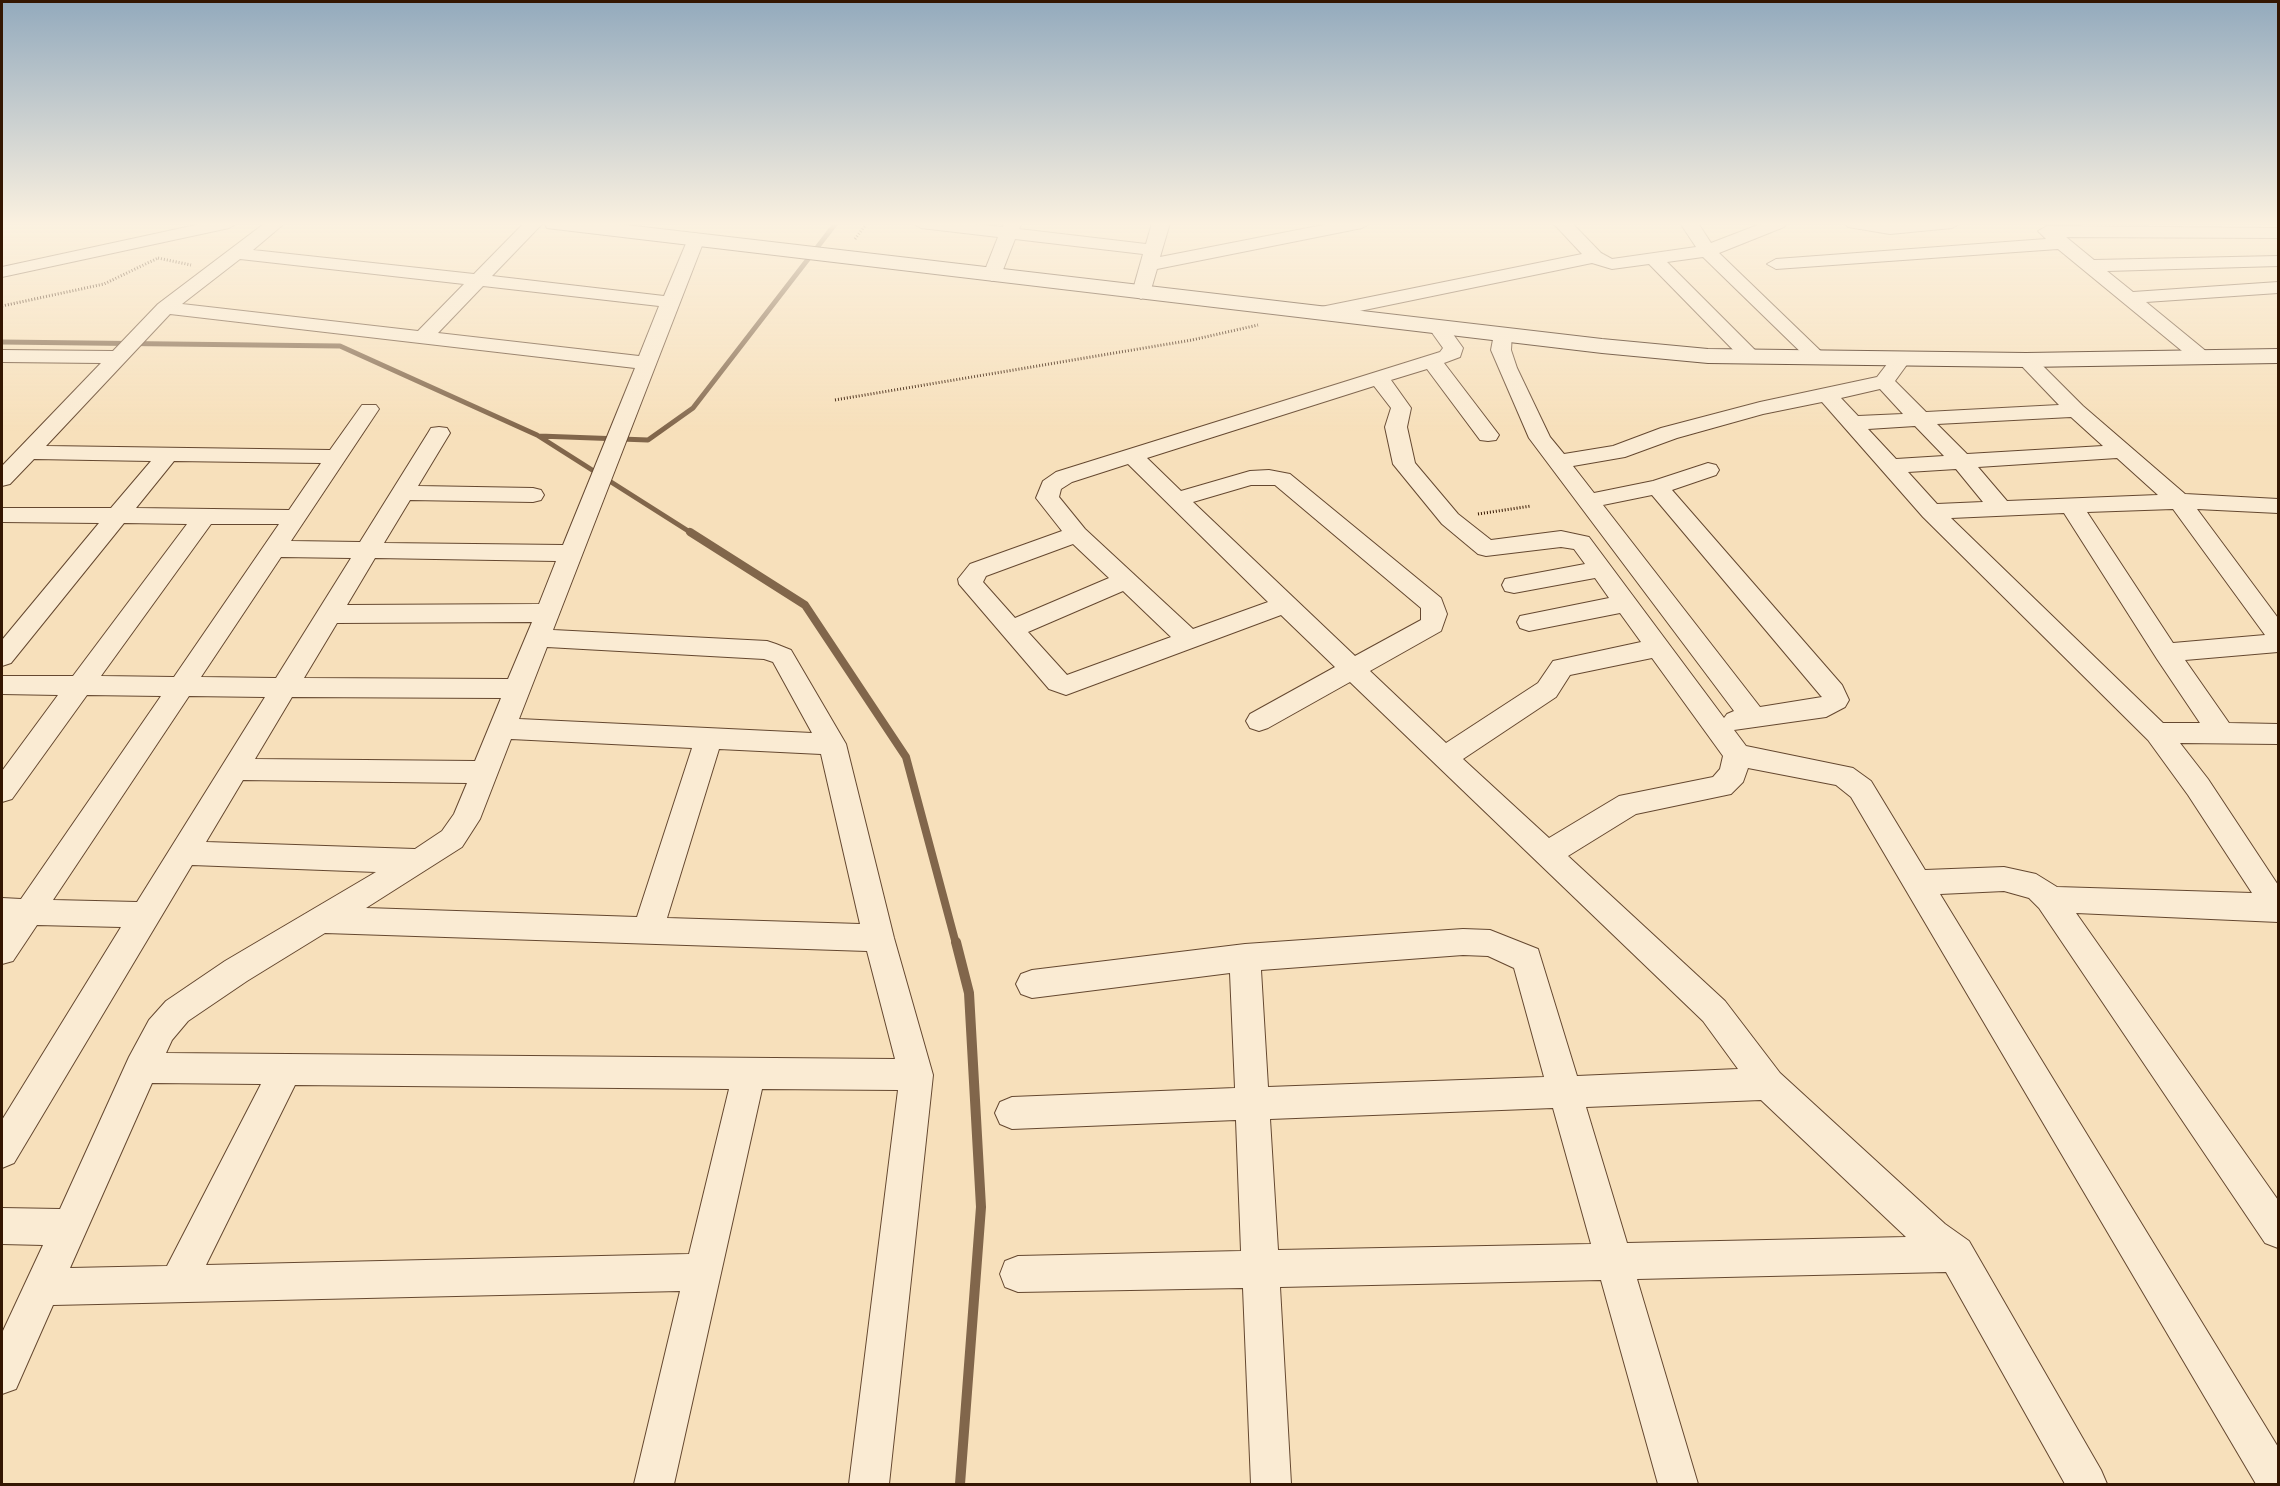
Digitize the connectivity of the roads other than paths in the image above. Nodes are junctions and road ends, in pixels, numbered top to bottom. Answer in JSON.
{"nodes":[{"id":1,"x":185,"y":292,"type":"edge"},
{"id":2,"x":467,"y":292,"type":"edge"},
{"id":3,"x":582,"y":292,"type":"edge"},
{"id":4,"x":674,"y":292,"type":"edge"},
{"id":5,"x":1144,"y":292,"type":"edge"},
{"id":6,"x":1413,"y":292,"type":"edge"},
{"id":7,"x":1687,"y":292,"type":"edge"},
{"id":8,"x":1750,"y":292,"type":"edge"},
{"id":9,"x":2121,"y":292,"type":"edge"},
{"id":10,"x":2213,"y":292,"type":"edge"},
{"id":11,"x":2128,"y":298,"type":"junction"},
{"id":12,"x":670,"y":302,"type":"junction"},
{"id":13,"x":165,"y":308,"type":"junction"},
{"id":14,"x":1314,"y":312,"type":"junction"},
{"id":15,"x":1438,"y":327,"type":"junction"},
{"id":16,"x":1502,"y":333,"type":"junction"},
{"id":17,"x":423,"y":337,"type":"junction"},
{"id":18,"x":121,"y":353,"type":"junction"},
{"id":19,"x":2,"y":356,"type":"edge"},
{"id":20,"x":2200,"y":356,"type":"junction"},
{"id":21,"x":2278,"y":356,"type":"edge"},
{"id":22,"x":1751,"y":357,"type":"junction"},
{"id":23,"x":1820,"y":359,"type":"junction"},
{"id":24,"x":1901,"y":359,"type":"junction"},
{"id":25,"x":2026,"y":360,"type":"junction"},
{"id":26,"x":1432,"y":361,"type":"junction"},
{"id":27,"x":646,"y":363,"type":"junction"},
{"id":28,"x":1378,"y":377,"type":"junction"},
{"id":29,"x":1884,"y":382,"type":"junction"},
{"id":30,"x":1827,"y":395,"type":"junction"},
{"id":31,"x":369,"y":409,"type":"dead end"},
{"id":32,"x":2076,"y":410,"type":"junction"},
{"id":33,"x":1922,"y":419,"type":"junction"},
{"id":34,"x":1854,"y":423,"type":"junction"},
{"id":35,"x":440,"y":433,"type":"dead end"},
{"id":36,"x":1488,"y":435,"type":"dead end"},
{"id":37,"x":2122,"y":451,"type":"junction"},
{"id":38,"x":27,"y":452,"type":"junction"},
{"id":39,"x":168,"y":454,"type":"junction"},
{"id":40,"x":337,"y":457,"type":"junction"},
{"id":41,"x":1133,"y":457,"type":"junction"},
{"id":42,"x":1961,"y":461,"type":"junction"},
{"id":43,"x":1558,"y":462,"type":"junction"},
{"id":44,"x":1892,"y":466,"type":"junction"},
{"id":45,"x":1708,"y":470,"type":"dead end"},
{"id":46,"x":2,"y":479,"type":"edge"},
{"id":47,"x":1657,"y":487,"type":"junction"},
{"id":48,"x":403,"y":493,"type":"junction"},
{"id":49,"x":533,"y":495,"type":"dead end"},
{"id":50,"x":1178,"y":499,"type":"junction"},
{"id":51,"x":1588,"y":501,"type":"junction"},
{"id":52,"x":2179,"y":501,"type":"junction"},
{"id":53,"x":2071,"y":506,"type":"junction"},
{"id":54,"x":2278,"y":506,"type":"edge"},
{"id":55,"x":2001,"y":509,"type":"junction"},
{"id":56,"x":1931,"y":512,"type":"junction"},
{"id":57,"x":2,"y":515,"type":"edge"},
{"id":58,"x":118,"y":515,"type":"junction"},
{"id":59,"x":205,"y":516,"type":"junction"},
{"id":60,"x":296,"y":517,"type":"junction"},
{"id":61,"x":1077,"y":534,"type":"junction"},
{"id":62,"x":274,"y":549,"type":"junction"},
{"id":63,"x":368,"y":550,"type":"junction"},
{"id":64,"x":572,"y":553,"type":"junction"},
{"id":65,"x":1602,"y":569,"type":"junction"},
{"id":66,"x":1126,"y":580,"type":"junction"},
{"id":67,"x":1514,"y":585,"type":"dead end"},
{"id":68,"x":1627,"y":603,"type":"junction"},
{"id":69,"x":1286,"y":604,"type":"junction"},
{"id":70,"x":329,"y":614,"type":"junction"},
{"id":71,"x":1528,"y":622,"type":"dead end"},
{"id":72,"x":542,"y":626,"type":"junction"},
{"id":73,"x":1012,"y":628,"type":"junction"},
{"id":74,"x":2278,"y":635,"type":"edge"},
{"id":75,"x":1188,"y":639,"type":"junction"},
{"id":76,"x":2278,"y":643,"type":"edge"},
{"id":77,"x":1659,"y":647,"type":"junction"},
{"id":78,"x":2166,"y":653,"type":"junction"},
{"id":79,"x":2,"y":657,"type":"edge"},
{"id":80,"x":1353,"y":670,"type":"junction"},
{"id":81,"x":2,"y":686,"type":"edge"},
{"id":82,"x":79,"y":686,"type":"junction"},
{"id":83,"x":181,"y":687,"type":"junction"},
{"id":84,"x":284,"y":687,"type":"junction"},
{"id":85,"x":516,"y":689,"type":"junction"},
{"id":86,"x":1754,"y":718,"type":"junction"},
{"id":87,"x":1259,"y":721,"type":"dead end"},
{"id":88,"x":1717,"y":725,"type":"junction"},
{"id":89,"x":500,"y":729,"type":"junction"},
{"id":90,"x":2157,"y":733,"type":"junction"},
{"id":91,"x":2222,"y":734,"type":"junction"},
{"id":92,"x":709,"y":737,"type":"junction"},
{"id":93,"x":2277,"y":737,"type":"edge"},
{"id":94,"x":832,"y":744,"type":"junction"},
{"id":95,"x":1737,"y":755,"type":"junction"},
{"id":96,"x":1444,"y":758,"type":"junction"},
{"id":97,"x":235,"y":769,"type":"junction"},
{"id":98,"x":483,"y":772,"type":"junction"},
{"id":99,"x":2,"y":791,"type":"edge"},
{"id":100,"x":183,"y":853,"type":"junction"},
{"id":101,"x":1546,"y":854,"type":"junction"},
{"id":102,"x":419,"y":861,"type":"junction"},
{"id":103,"x":1917,"y":883,"type":"junction"},
{"id":104,"x":2050,"y":899,"type":"junction"},
{"id":105,"x":2278,"y":908,"type":"edge"},
{"id":106,"x":15,"y":911,"type":"edge"},
{"id":107,"x":146,"y":915,"type":"junction"},
{"id":108,"x":321,"y":920,"type":"junction"},
{"id":109,"x":648,"y":930,"type":"junction"},
{"id":110,"x":879,"y":938,"type":"junction"},
{"id":111,"x":2,"y":951,"type":"edge"},
{"id":112,"x":1245,"y":958,"type":"junction"},
{"id":113,"x":1032,"y":984,"type":"dead end"},
{"id":114,"x":141,"y":1068,"type":"junction"},
{"id":115,"x":286,"y":1069,"type":"junction"},
{"id":116,"x":748,"y":1074,"type":"junction"},
{"id":117,"x":916,"y":1075,"type":"junction"},
{"id":118,"x":1768,"y":1084,"type":"junction"},
{"id":119,"x":1565,"y":1092,"type":"junction"},
{"id":120,"x":1251,"y":1104,"type":"junction"},
{"id":121,"x":1012,"y":1113,"type":"dead end"},
{"id":122,"x":2,"y":1151,"type":"edge"},
{"id":123,"x":2,"y":1226,"type":"edge"},
{"id":124,"x":71,"y":1227,"type":"junction"},
{"id":125,"x":2278,"y":1230,"type":"edge"},
{"id":126,"x":1956,"y":1254,"type":"junction"},
{"id":127,"x":1614,"y":1262,"type":"junction"},
{"id":128,"x":1260,"y":1269,"type":"junction"},
{"id":129,"x":705,"y":1272,"type":"junction"},
{"id":130,"x":1018,"y":1274,"type":"dead end"},
{"id":131,"x":178,"y":1283,"type":"junction"},
{"id":132,"x":44,"y":1287,"type":"junction"},
{"id":133,"x":2,"y":1375,"type":"edge"},
{"id":134,"x":654,"y":1485,"type":"edge"},
{"id":135,"x":869,"y":1485,"type":"edge"},
{"id":136,"x":1271,"y":1485,"type":"edge"},
{"id":137,"x":1678,"y":1485,"type":"edge"},
{"id":138,"x":2086,"y":1485,"type":"edge"},
{"id":139,"x":2278,"y":1485,"type":"edge"}],
"edges":[{"from":1,"to":13,"type":"street"},
{"from":2,"to":17,"type":"street"},
{"from":3,"to":12,"type":"street"},
{"from":4,"to":12,"type":"street"},
{"from":5,"to":14,"type":"street"},
{"from":6,"to":14,"type":"street"},
{"from":7,"to":22,"type":"street"},
{"from":8,"to":23,"type":"street"},
{"from":9,"to":11,"type":"street"},
{"from":10,"to":11,"type":"street"},
{"from":11,"to":20,"type":"street"},
{"from":12,"to":27,"type":"street"},
{"from":13,"to":17,"type":"street"},
{"from":13,"to":18,"type":"street"},
{"from":14,"to":15,"type":"street"},
{"from":15,"to":16,"type":"street"},
{"from":15,"to":26,"type":"street"},
{"from":16,"to":22,"type":"street"},
{"from":16,"to":43,"type":"street"},
{"from":17,"to":27,"type":"street"},
{"from":18,"to":19,"type":"street"},
{"from":18,"to":38,"type":"street"},
{"from":20,"to":21,"type":"street"},
{"from":20,"to":25,"type":"street"},
{"from":22,"to":23,"type":"street"},
{"from":23,"to":24,"type":"street"},
{"from":24,"to":25,"type":"street"},
{"from":24,"to":29,"type":"street"},
{"from":25,"to":32,"type":"street"},
{"from":26,"to":28,"type":"street"},
{"from":26,"to":36,"type":"street"},
{"from":27,"to":64,"type":"street"},
{"from":28,"to":41,"type":"street"},
{"from":28,"to":65,"type":"street"},
{"from":29,"to":30,"type":"street"},
{"from":29,"to":33,"type":"street"},
{"from":30,"to":34,"type":"street"},
{"from":30,"to":43,"type":"street"},
{"from":31,"to":40,"type":"street"},
{"from":32,"to":33,"type":"street"},
{"from":32,"to":37,"type":"street"},
{"from":33,"to":34,"type":"street"},
{"from":33,"to":42,"type":"street"},
{"from":34,"to":44,"type":"street"},
{"from":35,"to":48,"type":"street"},
{"from":37,"to":42,"type":"street"},
{"from":37,"to":52,"type":"street"},
{"from":38,"to":39,"type":"street"},
{"from":38,"to":46,"type":"street"},
{"from":39,"to":40,"type":"street"},
{"from":39,"to":58,"type":"street"},
{"from":40,"to":60,"type":"street"},
{"from":41,"to":50,"type":"street"},
{"from":41,"to":61,"type":"street"},
{"from":42,"to":44,"type":"street"},
{"from":42,"to":55,"type":"street"},
{"from":43,"to":51,"type":"street"},
{"from":44,"to":56,"type":"street"},
{"from":45,"to":47,"type":"street"},
{"from":47,"to":51,"type":"street"},
{"from":47,"to":86,"type":"street"},
{"from":48,"to":49,"type":"street"},
{"from":48,"to":63,"type":"street"},
{"from":50,"to":69,"type":"street"},
{"from":50,"to":80,"type":"street"},
{"from":51,"to":86,"type":"street"},
{"from":52,"to":53,"type":"street"},
{"from":52,"to":54,"type":"street"},
{"from":52,"to":74,"type":"street"},
{"from":53,"to":55,"type":"street"},
{"from":53,"to":78,"type":"street"},
{"from":55,"to":56,"type":"street"},
{"from":56,"to":90,"type":"street"},
{"from":57,"to":58,"type":"street"},
{"from":58,"to":59,"type":"street"},
{"from":58,"to":79,"type":"street"},
{"from":59,"to":60,"type":"street"},
{"from":59,"to":82,"type":"street"},
{"from":60,"to":62,"type":"street"},
{"from":61,"to":66,"type":"street"},
{"from":61,"to":73,"type":"street"},
{"from":62,"to":63,"type":"street"},
{"from":62,"to":83,"type":"street"},
{"from":63,"to":64,"type":"street"},
{"from":63,"to":70,"type":"street"},
{"from":64,"to":72,"type":"street"},
{"from":65,"to":67,"type":"street"},
{"from":65,"to":68,"type":"street"},
{"from":66,"to":73,"type":"street"},
{"from":66,"to":75,"type":"street"},
{"from":68,"to":71,"type":"street"},
{"from":68,"to":77,"type":"street"},
{"from":69,"to":75,"type":"street"},
{"from":69,"to":80,"type":"street"},
{"from":70,"to":72,"type":"street"},
{"from":70,"to":84,"type":"street"},
{"from":72,"to":85,"type":"street"},
{"from":72,"to":94,"type":"street"},
{"from":73,"to":75,"type":"street"},
{"from":76,"to":78,"type":"street"},
{"from":77,"to":88,"type":"street"},
{"from":77,"to":96,"type":"street"},
{"from":78,"to":91,"type":"street"},
{"from":80,"to":87,"type":"street"},
{"from":80,"to":96,"type":"street"},
{"from":81,"to":82,"type":"street"},
{"from":82,"to":83,"type":"street"},
{"from":82,"to":99,"type":"street"},
{"from":83,"to":84,"type":"street"},
{"from":83,"to":106,"type":"street"},
{"from":84,"to":85,"type":"street"},
{"from":84,"to":97,"type":"street"},
{"from":85,"to":89,"type":"street"},
{"from":86,"to":88,"type":"street"},
{"from":88,"to":95,"type":"street"},
{"from":89,"to":92,"type":"street"},
{"from":89,"to":98,"type":"street"},
{"from":90,"to":91,"type":"street"},
{"from":90,"to":105,"type":"street"},
{"from":91,"to":93,"type":"street"},
{"from":92,"to":94,"type":"street"},
{"from":92,"to":109,"type":"street"},
{"from":94,"to":110,"type":"street"},
{"from":95,"to":101,"type":"street"},
{"from":95,"to":103,"type":"street"},
{"from":96,"to":101,"type":"street"},
{"from":97,"to":98,"type":"street"},
{"from":97,"to":100,"type":"street"},
{"from":98,"to":102,"type":"street"},
{"from":100,"to":102,"type":"street"},
{"from":100,"to":107,"type":"street"},
{"from":101,"to":118,"type":"street"},
{"from":102,"to":108,"type":"street"},
{"from":103,"to":104,"type":"street"},
{"from":103,"to":139,"type":"street"},
{"from":104,"to":105,"type":"street"},
{"from":104,"to":125,"type":"street"},
{"from":106,"to":107,"type":"street"},
{"from":106,"to":111,"type":"street"},
{"from":107,"to":122,"type":"street"},
{"from":108,"to":109,"type":"street"},
{"from":108,"to":114,"type":"street"},
{"from":109,"to":110,"type":"street"},
{"from":110,"to":117,"type":"street"},
{"from":112,"to":113,"type":"street"},
{"from":112,"to":119,"type":"street"},
{"from":112,"to":120,"type":"street"},
{"from":114,"to":115,"type":"street"},
{"from":114,"to":124,"type":"street"},
{"from":115,"to":116,"type":"street"},
{"from":115,"to":131,"type":"street"},
{"from":116,"to":117,"type":"street"},
{"from":116,"to":129,"type":"street"},
{"from":117,"to":135,"type":"street"},
{"from":118,"to":119,"type":"street"},
{"from":118,"to":126,"type":"street"},
{"from":119,"to":120,"type":"street"},
{"from":119,"to":127,"type":"street"},
{"from":120,"to":121,"type":"street"},
{"from":120,"to":128,"type":"street"},
{"from":123,"to":124,"type":"street"},
{"from":124,"to":132,"type":"street"},
{"from":126,"to":127,"type":"street"},
{"from":126,"to":138,"type":"street"},
{"from":127,"to":128,"type":"street"},
{"from":127,"to":137,"type":"street"},
{"from":128,"to":130,"type":"street"},
{"from":128,"to":136,"type":"street"},
{"from":129,"to":131,"type":"street"},
{"from":129,"to":134,"type":"street"},
{"from":131,"to":132,"type":"street"},
{"from":132,"to":133,"type":"street"}]}
